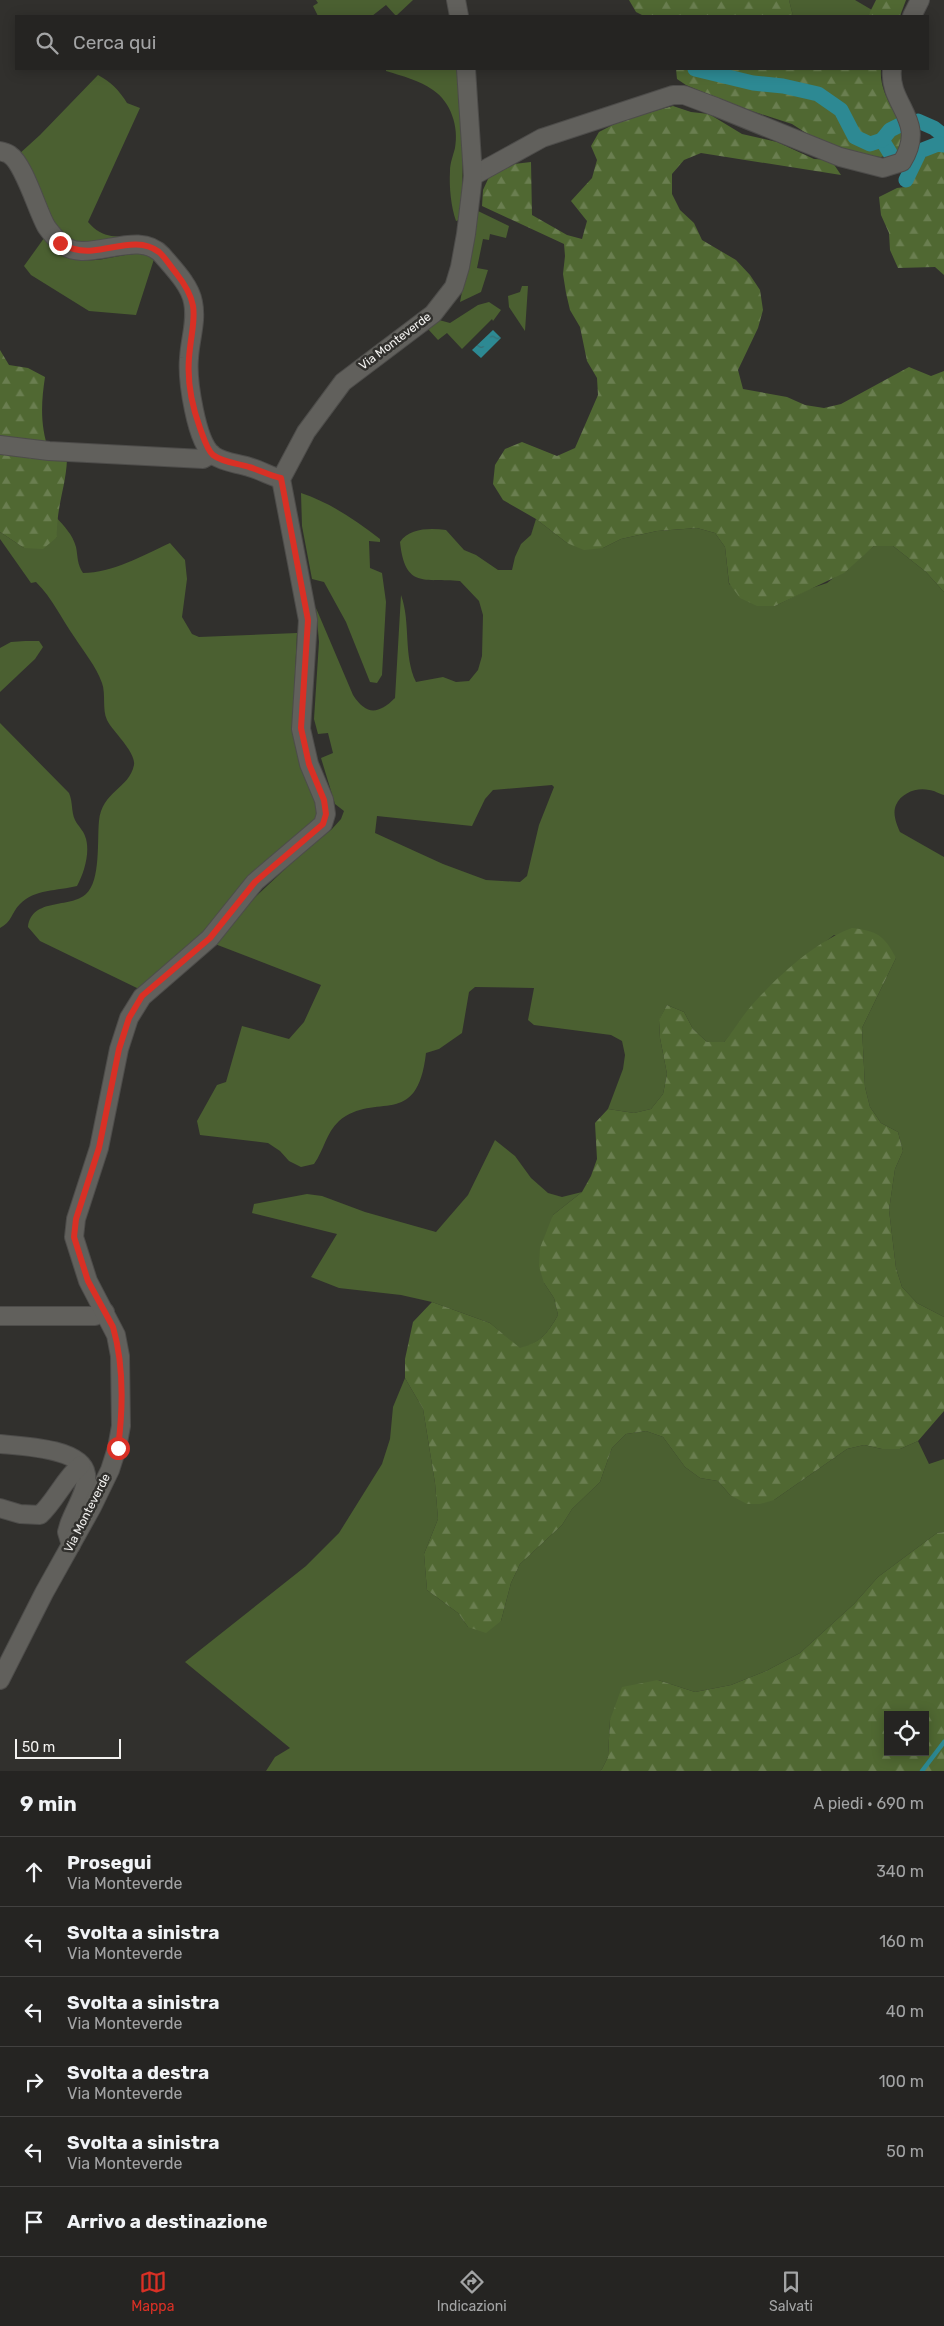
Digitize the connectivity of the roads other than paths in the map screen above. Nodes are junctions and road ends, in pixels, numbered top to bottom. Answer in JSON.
{"nodes":[{"id":1,"x":456,"y":0,"type":"edge"},
{"id":2,"x":920,"y":0,"type":"edge"},
{"id":3,"x":459,"y":15,"type":"edge"},
{"id":4,"x":912,"y":15,"type":"edge"},
{"id":5,"x":466,"y":70,"type":"edge"},
{"id":6,"x":892,"y":70,"type":"edge"},
{"id":7,"x":0,"y":151,"type":"edge"},
{"id":8,"x":473,"y":176,"type":"junction"},
{"id":9,"x":0,"y":445,"type":"edge"},
{"id":10,"x":212,"y":454,"type":"junction"},
{"id":11,"x":281,"y":478,"type":"junction"},
{"id":12,"x":105,"y":1312,"type":"junction"},
{"id":13,"x":0,"y":1316,"type":"edge"},
{"id":14,"x":0,"y":1444,"type":"edge"},
{"id":15,"x":81,"y":1465,"type":"junction"},
{"id":16,"x":0,"y":1508,"type":"edge"},
{"id":17,"x":71,"y":1545,"type":"junction"},
{"id":18,"x":0,"y":1680,"type":"edge"}],
"edges":[{"from":1,"to":3,"type":"street"},
{"from":2,"to":4,"type":"street"},
{"from":5,"to":8,"type":"street","name":"Via Monteverde"},
{"from":6,"to":8,"type":"street"},
{"from":7,"to":10,"type":"street"},
{"from":8,"to":11,"type":"street","name":"Via Monteverde"},
{"from":9,"to":10,"type":"street"},
{"from":10,"to":11,"type":"street"},
{"from":11,"to":12,"type":"street","name":"Via Monteverde"},
{"from":12,"to":13,"type":"street"},
{"from":12,"to":17,"type":"street","name":"Via Monteverde"},
{"from":14,"to":15,"type":"street"},
{"from":15,"to":16,"type":"street"},
{"from":15,"to":17,"type":"street"},
{"from":17,"to":18,"type":"street","name":"Via Monteverde"}]}
